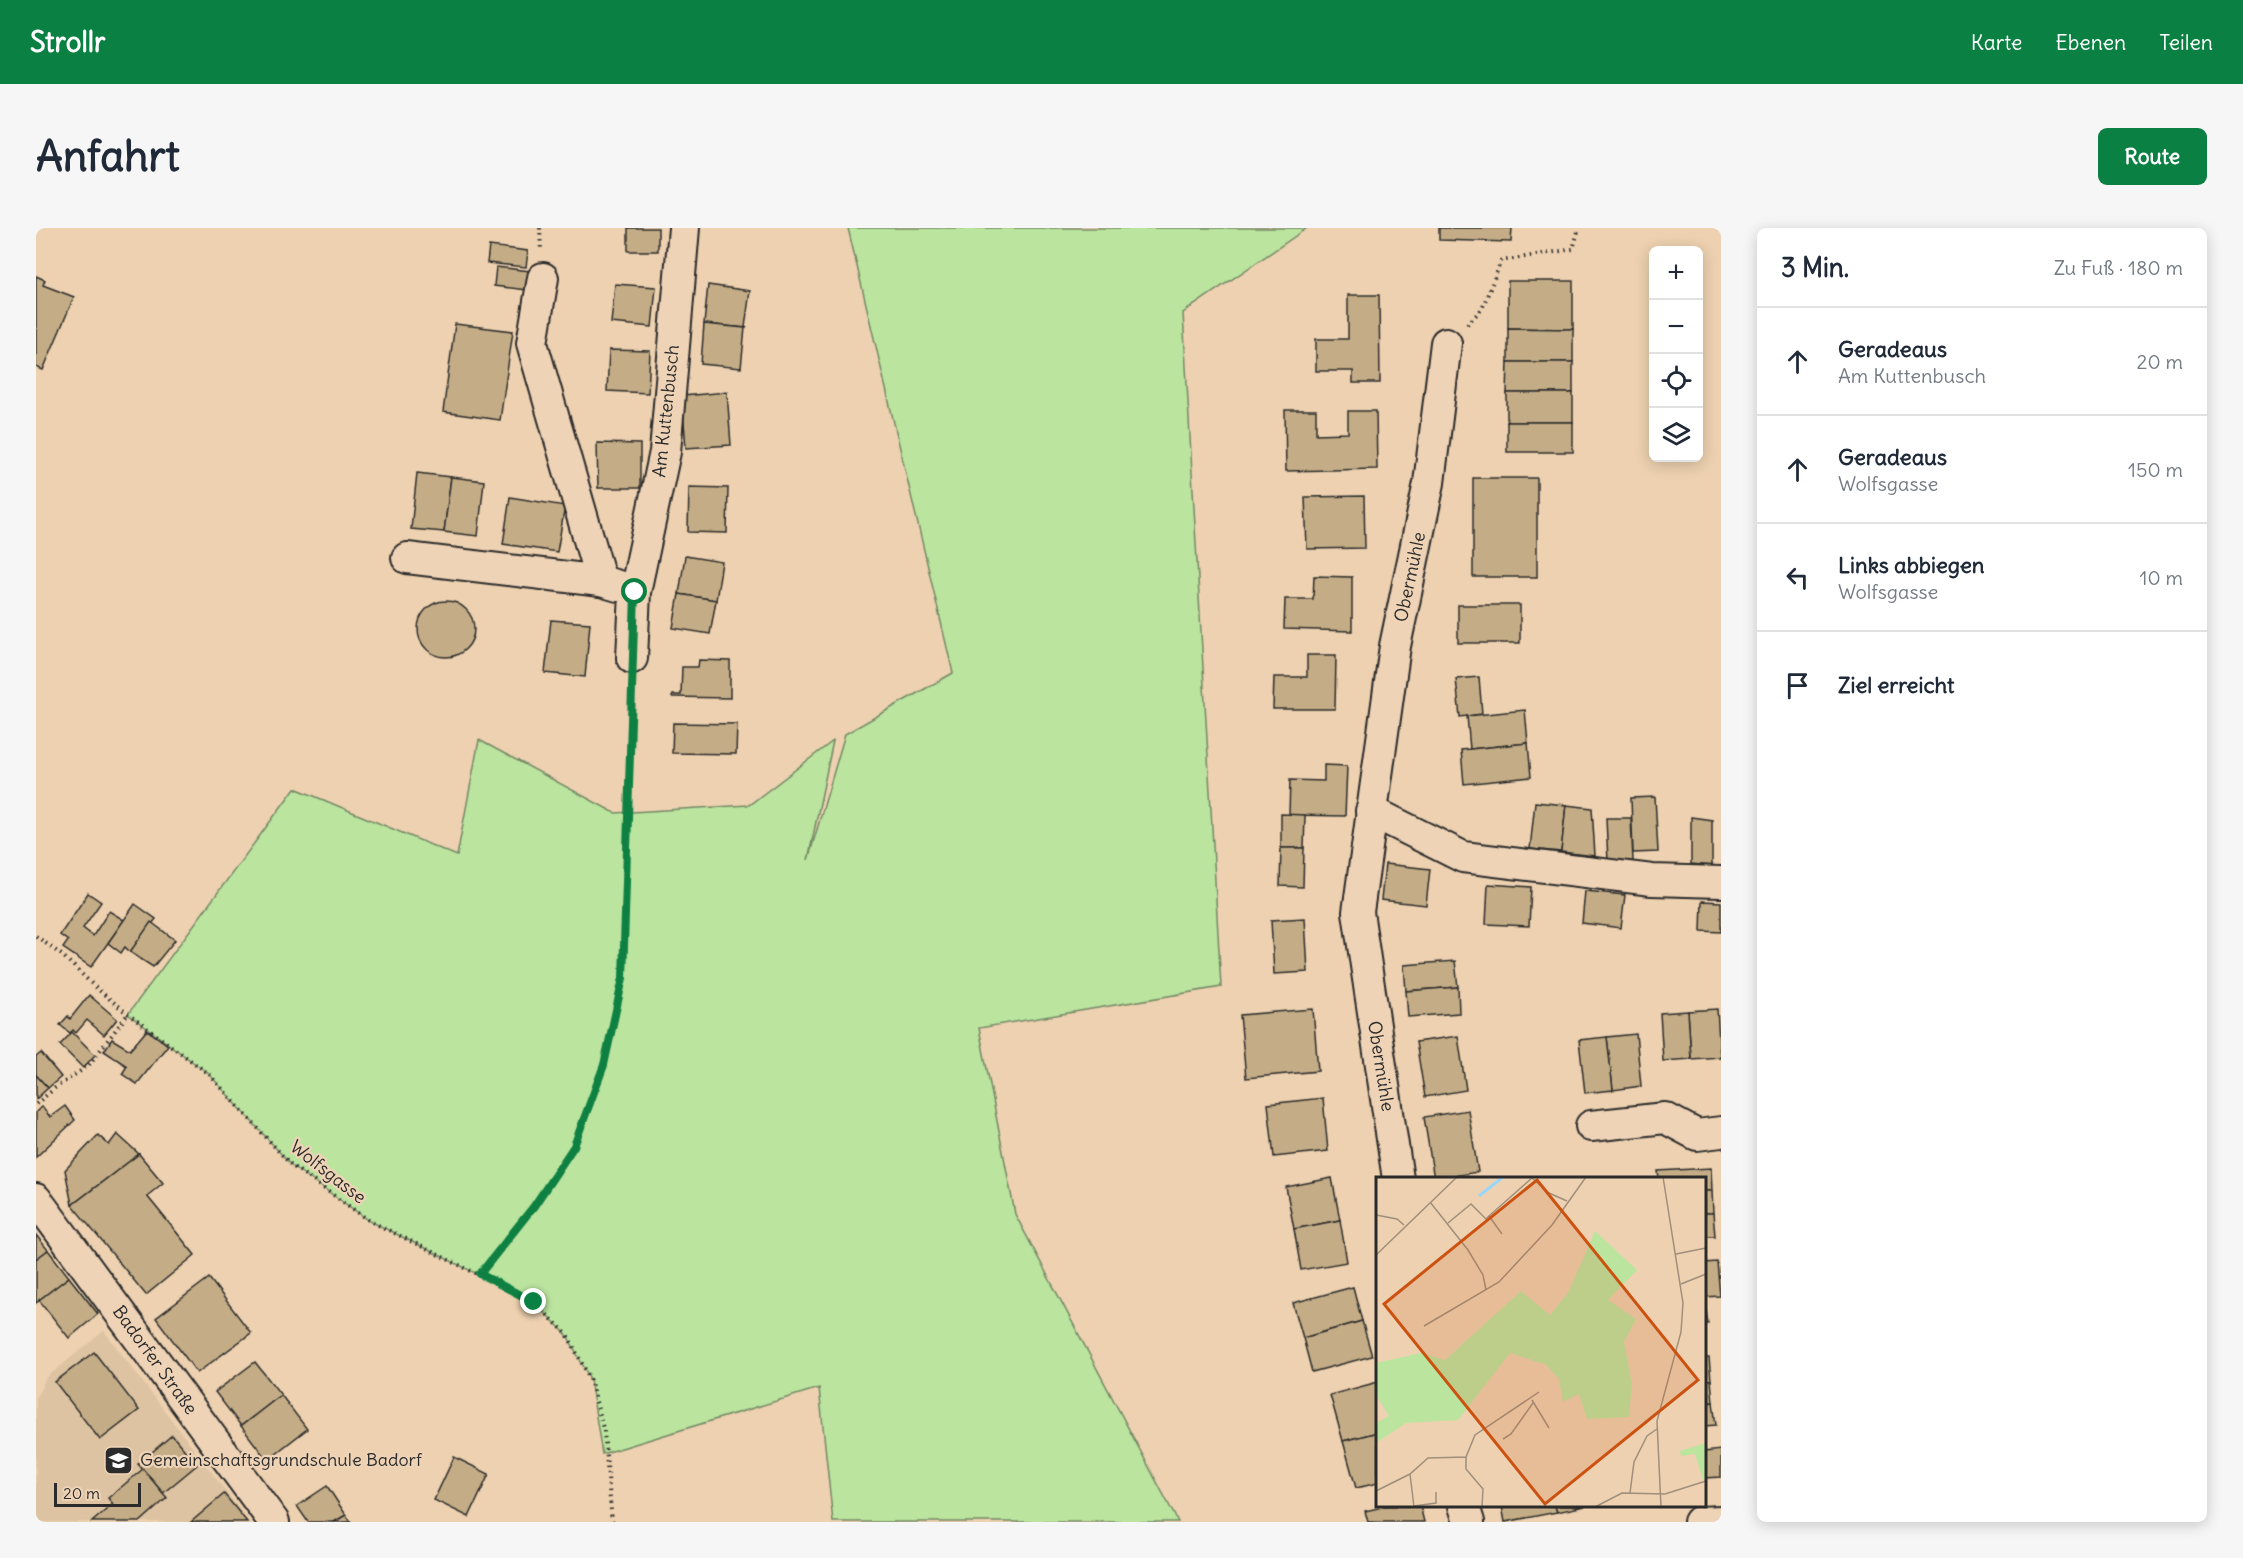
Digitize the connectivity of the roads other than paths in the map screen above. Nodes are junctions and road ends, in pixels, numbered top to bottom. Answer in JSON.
{"nodes":[{"id":1,"x":684,"y":228,"type":"edge"},
{"id":2,"x":543,"y":278,"type":"dead end"},
{"id":3,"x":1446,"y":343,"type":"road end"},
{"id":4,"x":407,"y":558,"type":"dead end"},
{"id":5,"x":602,"y":581,"type":"junction"},
{"id":6,"x":635,"y":592,"type":"junction"},
{"id":7,"x":632,"y":658,"type":"road end"},
{"id":8,"x":1371,"y":811,"type":"junction"},
{"id":9,"x":1721,"y":882,"type":"edge"},
{"id":10,"x":1591,"y":1126,"type":"dead end"},
{"id":11,"x":1721,"y":1132,"type":"edge"},
{"id":12,"x":1398,"y":1177,"type":"edge"},
{"id":13,"x":36,"y":1199,"type":"edge"},
{"id":14,"x":1464,"y":1507,"type":"edge"},
{"id":15,"x":1721,"y":1521,"type":"edge"},
{"id":16,"x":274,"y":1522,"type":"edge"},
{"id":17,"x":1469,"y":1522,"type":"edge"},
{"id":18,"x":1699,"y":1522,"type":"edge"}],
"edges":[{"from":1,"to":6,"type":"street","name":"Am Kuttenbusch"},
{"from":2,"to":5,"type":"street"},
{"from":3,"to":8,"type":"street","name":"Obermühle"},
{"from":4,"to":5,"type":"street"},
{"from":5,"to":6,"type":"street"},
{"from":6,"to":7,"type":"street","name":"Am Kuttenbusch"},
{"from":8,"to":9,"type":"street"},
{"from":8,"to":12,"type":"street","name":"Obermühle"},
{"from":10,"to":11,"type":"street"},
{"from":13,"to":16,"type":"street","name":"Badorfer Straße"},
{"from":14,"to":17,"type":"street"},
{"from":15,"to":18,"type":"street"}]}
